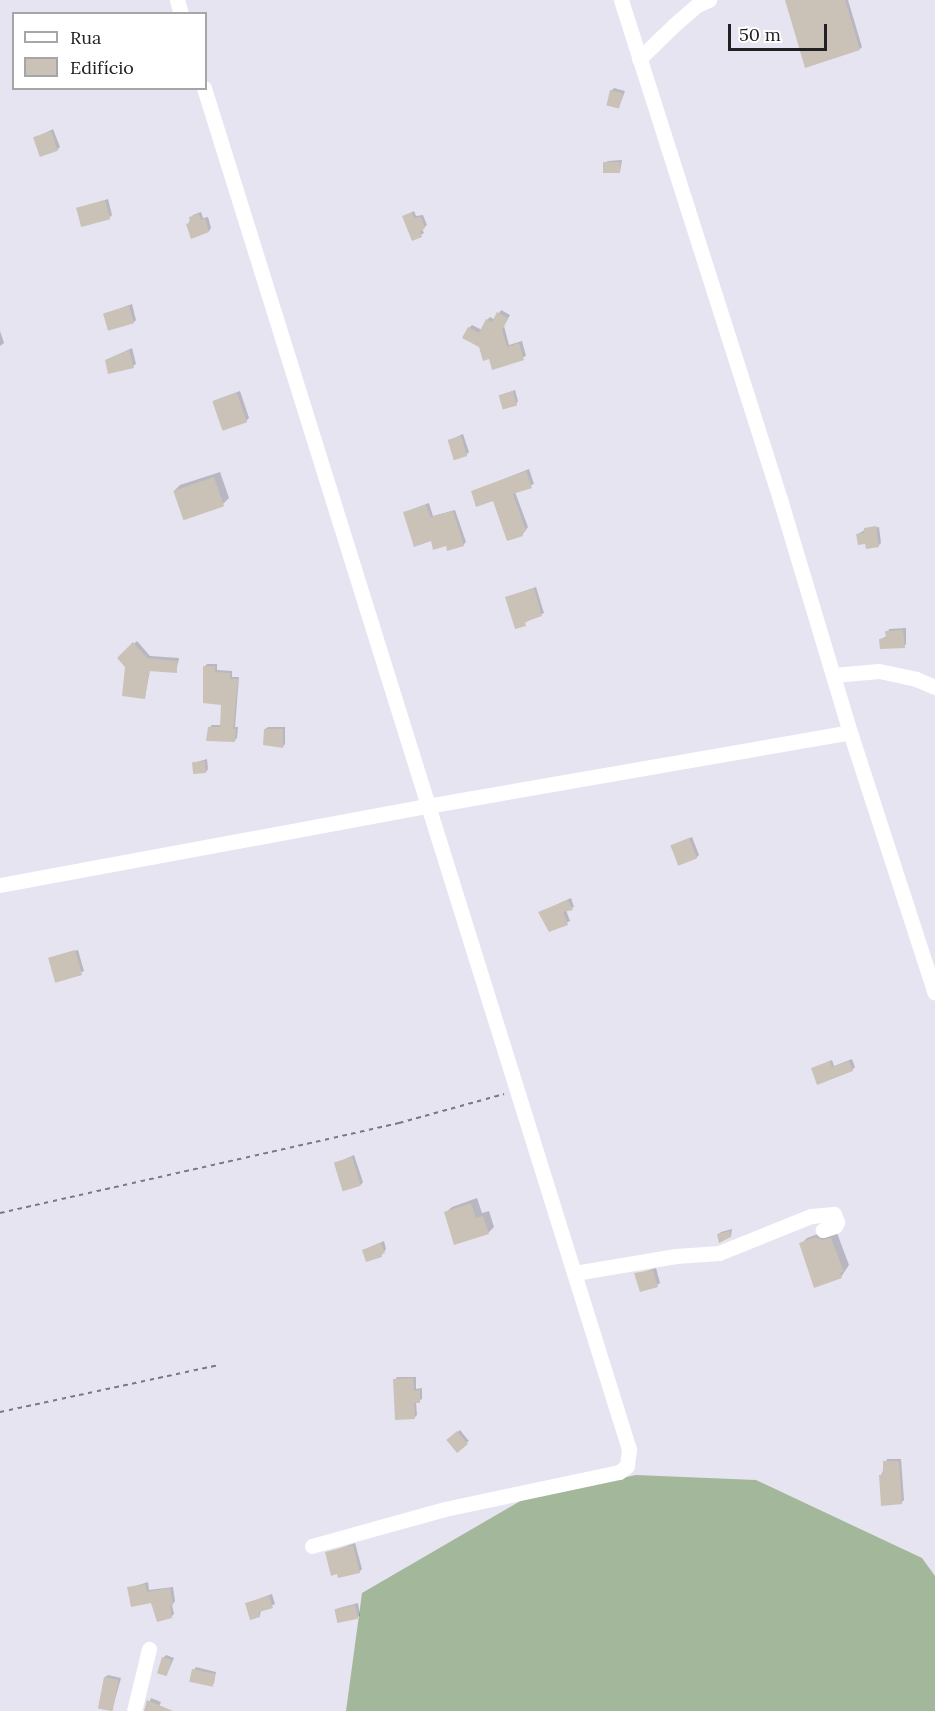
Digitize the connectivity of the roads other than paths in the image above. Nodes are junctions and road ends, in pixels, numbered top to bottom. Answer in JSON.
{"nodes":[{"id":1,"x":621,"y":0,"type":"edge"},
{"id":2,"x":709,"y":0,"type":"edge"},
{"id":3,"x":639,"y":59,"type":"junction"},
{"id":4,"x":205,"y":90,"type":"edge"},
{"id":5,"x":833,"y":675,"type":"junction"},
{"id":6,"x":935,"y":687,"type":"edge"},
{"id":7,"x":850,"y":732,"type":"junction"},
{"id":8,"x":427,"y":806,"type":"junction"},
{"id":9,"x":0,"y":885,"type":"edge"},
{"id":10,"x":935,"y":993,"type":"edge"},
{"id":11,"x":823,"y":1230,"type":"dead end"},
{"id":12,"x":575,"y":1273,"type":"junction"},
{"id":13,"x":312,"y":1546,"type":"dead end"},
{"id":14,"x":149,"y":1649,"type":"dead end"},
{"id":15,"x":134,"y":1711,"type":"edge"}],
"edges":[{"from":1,"to":3,"type":"street"},
{"from":2,"to":3,"type":"street"},
{"from":3,"to":5,"type":"street"},
{"from":4,"to":8,"type":"street"},
{"from":5,"to":6,"type":"street"},
{"from":5,"to":7,"type":"street"},
{"from":7,"to":8,"type":"street"},
{"from":7,"to":10,"type":"street"},
{"from":8,"to":9,"type":"street"},
{"from":8,"to":12,"type":"street"},
{"from":11,"to":12,"type":"street"},
{"from":12,"to":13,"type":"street"},
{"from":14,"to":15,"type":"street"}]}
